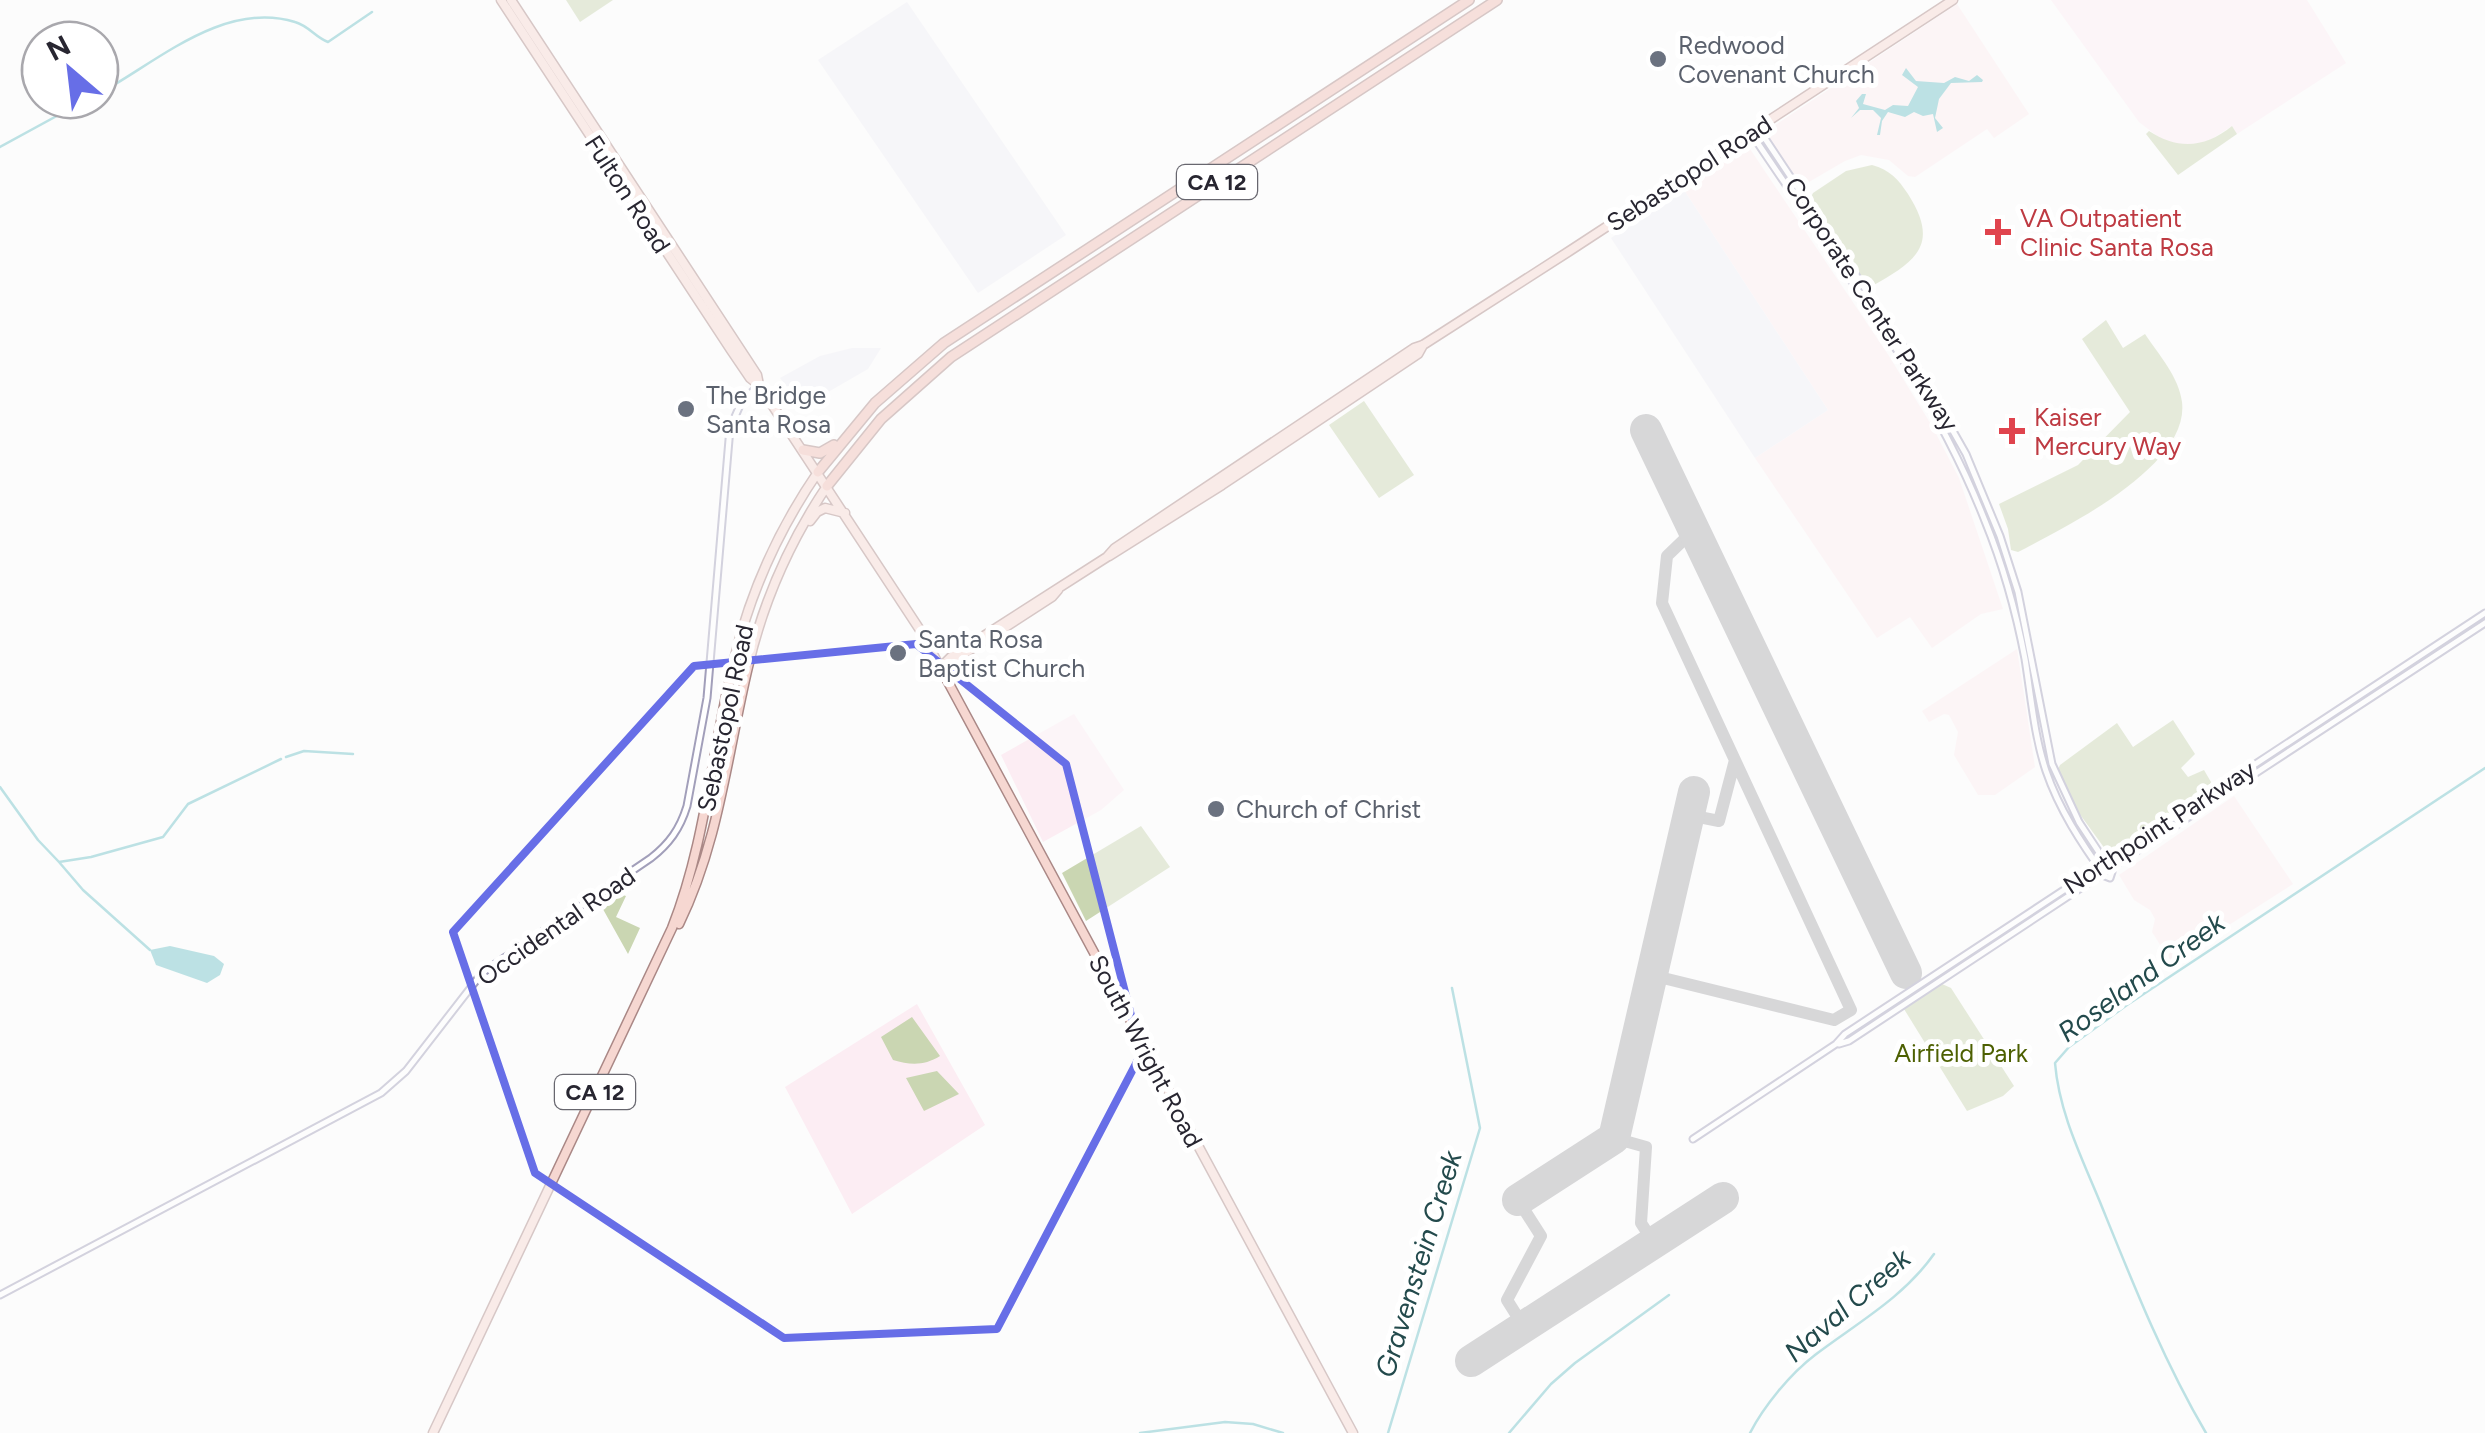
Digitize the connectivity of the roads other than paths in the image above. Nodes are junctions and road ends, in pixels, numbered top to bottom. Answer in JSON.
{"nodes":[{"id":1,"x":501,"y":0,"type":"edge"},
{"id":2,"x":511,"y":0,"type":"edge"},
{"id":3,"x":1469,"y":0,"type":"edge"},
{"id":4,"x":1497,"y":0,"type":"edge"},
{"id":5,"x":1953,"y":0,"type":"edge"},
{"id":6,"x":1754,"y":130,"type":"junction"},
{"id":7,"x":759,"y":385,"type":"junction"},
{"id":8,"x":844,"y":437,"type":"junction"},
{"id":9,"x":803,"y":450,"type":"junction"},
{"id":10,"x":818,"y":472,"type":"junction"},
{"id":11,"x":827,"y":486,"type":"junction"},
{"id":12,"x":846,"y":513,"type":"junction"},
{"id":13,"x":784,"y":563,"type":"junction"},
{"id":14,"x":2485,"y":612,"type":"edge"},
{"id":15,"x":2485,"y":623,"type":"edge"},
{"id":16,"x":941,"y":668,"type":"junction"},
{"id":17,"x":2105,"y":862,"type":"junction"},
{"id":18,"x":2098,"y":867,"type":"junction"},
{"id":19,"x":2110,"y":869,"type":"junction"},
{"id":20,"x":2103,"y":874,"type":"junction"},
{"id":21,"x":653,"y":972,"type":"junction"},
{"id":22,"x":1836,"y":1044,"type":"junction"},
{"id":23,"x":1693,"y":1139,"type":"dead end"},
{"id":24,"x":0,"y":1295,"type":"edge"},
{"id":25,"x":433,"y":1433,"type":"edge"},
{"id":26,"x":1353,"y":1433,"type":"edge"}],
"edges":[{"from":1,"to":7,"type":"main road","name":"Fulton Road"},
{"from":2,"to":7,"type":"main road","name":"Fulton Road"},
{"from":3,"to":8,"type":"highway","number":"CA 12"},
{"from":4,"to":11,"type":"highway","number":"CA 12"},
{"from":5,"to":6,"type":"main road","name":"Sebastopol Road"},
{"from":6,"to":16,"type":"main road","name":"Sebastopol Road"},
{"from":6,"to":17,"type":"street","name":"Corporate Center Parkway"},
{"from":6,"to":18,"type":"street","name":"Corporate Center Parkway"},
{"from":7,"to":9,"type":"main road","name":"Fulton Road"},
{"from":7,"to":24,"type":"street","name":"Occidental Road"},
{"from":8,"to":9,"type":"highway"},
{"from":8,"to":10,"type":"highway","number":"CA 12"},
{"from":9,"to":10,"type":"main road","name":"Fulton Road"},
{"from":10,"to":11,"type":"main road","name":"Fulton Road"},
{"from":10,"to":21,"type":"main road","name":"Sebastopol Road","number":"CA 12"},
{"from":11,"to":12,"type":"main road","name":"Fulton Road"},
{"from":11,"to":13,"type":"main road","name":"Sebastopol Road","number":"CA 12"},
{"from":12,"to":13,"type":"main road"},
{"from":12,"to":16,"type":"main road","name":"South Wright Road"},
{"from":13,"to":21,"type":"main road","name":"Sebastopol Road","number":"CA 12"},
{"from":14,"to":17,"type":"street","name":"Northpoint Parkway"},
{"from":15,"to":19,"type":"street","name":"Northpoint Parkway"},
{"from":16,"to":26,"type":"main road","name":"South Wright Road"},
{"from":17,"to":18,"type":"street","name":"Northpoint Parkway"},
{"from":17,"to":19,"type":"street","name":"Corporate Center Parkway"},
{"from":18,"to":20,"type":"street","name":"Corporate Center Parkway"},
{"from":18,"to":22,"type":"street","name":"Northpoint Parkway"},
{"from":19,"to":20,"type":"street","name":"Northpoint Parkway"},
{"from":20,"to":22,"type":"street","name":"Northpoint Parkway"},
{"from":21,"to":25,"type":"main road","name":"Sebastopol Road","number":"CA 12"},
{"from":22,"to":23,"type":"street","name":"Northpoint Parkway"}]}
